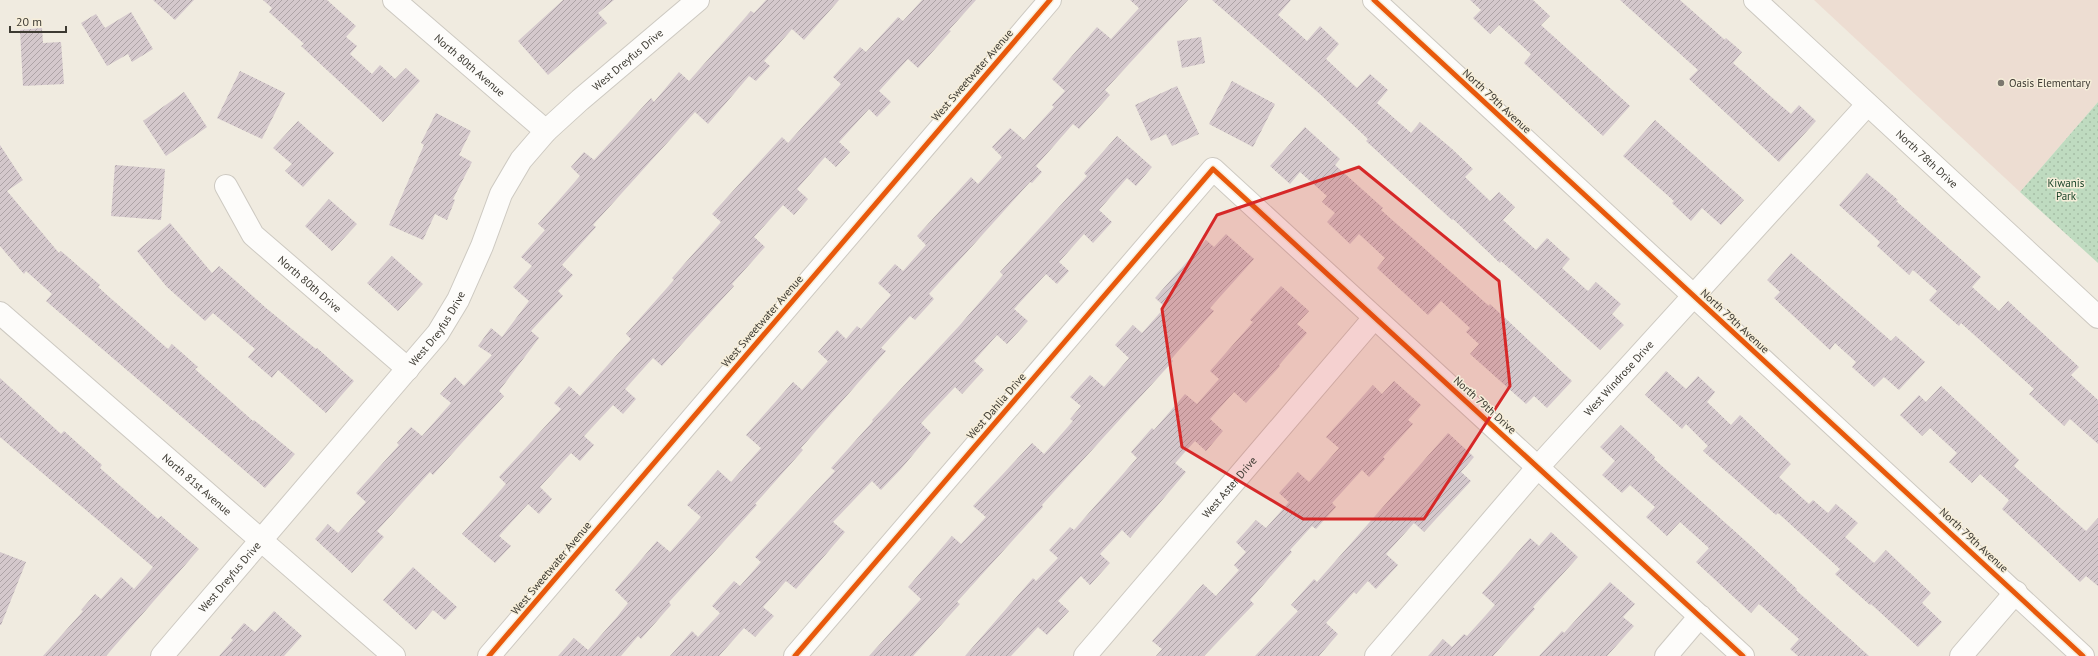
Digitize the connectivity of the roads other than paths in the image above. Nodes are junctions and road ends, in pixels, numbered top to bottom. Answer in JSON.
{"nodes":[{"id":1,"x":394,"y":0,"type":"edge"},
{"id":2,"x":698,"y":0,"type":"edge"},
{"id":3,"x":1050,"y":0,"type":"edge"},
{"id":4,"x":1374,"y":0,"type":"edge"},
{"id":5,"x":1755,"y":0,"type":"edge"},
{"id":6,"x":1866,"y":105,"type":"junction"},
{"id":7,"x":546,"y":131,"type":"junction"},
{"id":8,"x":1213,"y":168,"type":"joint"},
{"id":9,"x":226,"y":186,"type":"dead end"},
{"id":10,"x":1694,"y":296,"type":"junction"},
{"id":11,"x":0,"y":313,"type":"edge"},
{"id":12,"x":2098,"y":317,"type":"edge"},
{"id":13,"x":1374,"y":318,"type":"junction"},
{"id":14,"x":408,"y":369,"type":"junction"},
{"id":15,"x":1538,"y":467,"type":"junction"},
{"id":16,"x":261,"y":539,"type":"junction"},
{"id":17,"x":2016,"y":592,"type":"junction"},
{"id":18,"x":1700,"y":616,"type":"junction"},
{"id":19,"x":162,"y":656,"type":"edge"},
{"id":20,"x":394,"y":656,"type":"edge"},
{"id":21,"x":489,"y":656,"type":"edge"},
{"id":22,"x":795,"y":656,"type":"edge"},
{"id":23,"x":1085,"y":656,"type":"edge"},
{"id":24,"x":1376,"y":656,"type":"edge"},
{"id":25,"x":1666,"y":656,"type":"edge"},
{"id":26,"x":1743,"y":656,"type":"edge"},
{"id":27,"x":1961,"y":656,"type":"edge"},
{"id":28,"x":2083,"y":656,"type":"edge"}],
"edges":[{"from":1,"to":7,"type":"street","name":"North 80th Avenue"},
{"from":2,"to":7,"type":"street","name":"West Dreyfus Drive"},
{"from":3,"to":21,"type":"street","name":"West Sweetwater Avenue"},
{"from":4,"to":10,"type":"street","name":"North 79th Avenue"},
{"from":5,"to":6,"type":"street","name":"North 78th Drive"},
{"from":6,"to":10,"type":"street","name":"West Windrose Drive"},
{"from":6,"to":12,"type":"street","name":"North 78th Drive"},
{"from":7,"to":14,"type":"street","name":"West Dreyfus Drive"},
{"from":8,"to":13,"type":"street","name":"North 79th Drive"},
{"from":8,"to":22,"type":"street","name":"West Dahlia Drive"},
{"from":9,"to":14,"type":"street","name":"North 80th Drive"},
{"from":10,"to":15,"type":"street","name":"West Windrose Drive"},
{"from":10,"to":17,"type":"street","name":"North 79th Avenue"},
{"from":11,"to":16,"type":"street","name":"North 81st Avenue"},
{"from":13,"to":15,"type":"street","name":"North 79th Drive"},
{"from":13,"to":23,"type":"street","name":"West Aster Drive"},
{"from":14,"to":16,"type":"street","name":"West Dreyfus Drive"},
{"from":15,"to":18,"type":"street","name":"North 79th Drive"},
{"from":15,"to":24,"type":"street","name":"West Windrose Drive"},
{"from":16,"to":19,"type":"street","name":"West Dreyfus Drive"},
{"from":16,"to":20,"type":"street","name":"North 81st Avenue"},
{"from":17,"to":27,"type":"street"},
{"from":17,"to":28,"type":"street","name":"North 79th Avenue"},
{"from":18,"to":25,"type":"street"},
{"from":18,"to":26,"type":"street","name":"North 79th Drive"}]}
